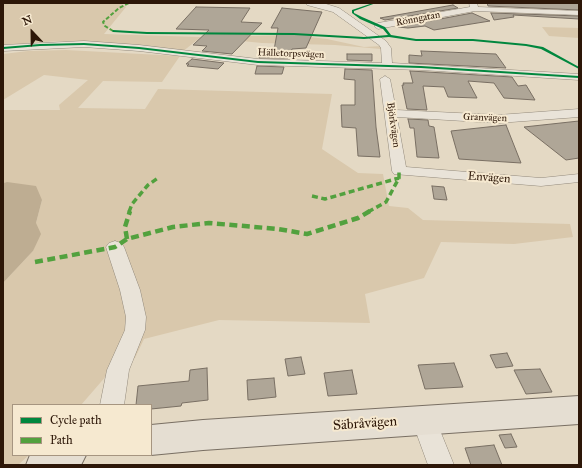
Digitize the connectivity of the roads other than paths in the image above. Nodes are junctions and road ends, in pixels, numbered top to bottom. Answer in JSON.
{"nodes":[{"id":1,"x":310,"y":3,"type":"edge"},
{"id":2,"x":474,"y":6,"type":"edge"},
{"id":3,"x":579,"y":13,"type":"edge"},
{"id":4,"x":378,"y":26,"type":"dead end"},
{"id":5,"x":3,"y":48,"type":"edge"},
{"id":6,"x":386,"y":73,"type":"junction"},
{"id":7,"x":579,"y":77,"type":"edge"},
{"id":8,"x":579,"y":112,"type":"edge"},
{"id":9,"x":392,"y":113,"type":"junction"},
{"id":10,"x":399,"y":171,"type":"joint"},
{"id":11,"x":579,"y":178,"type":"edge"},
{"id":12,"x":114,"y":247,"type":"dead end"},
{"id":13,"x":112,"y":404,"type":"edge"},
{"id":14,"x":579,"y":410,"type":"edge"},
{"id":15,"x":424,"y":421,"type":"junction"},
{"id":16,"x":152,"y":440,"type":"edge"},
{"id":17,"x":66,"y":456,"type":"edge"},
{"id":18,"x":43,"y":465,"type":"edge"},
{"id":19,"x":441,"y":465,"type":"edge"}],
"edges":[{"from":1,"to":6,"type":"street","name":"Björkvägen"},
{"from":2,"to":3,"type":"street","name":"Rönngatan"},
{"from":2,"to":4,"type":"street","name":"Rönngatan"},
{"from":5,"to":6,"type":"street","name":"Hälletorpsvägen"},
{"from":6,"to":7,"type":"street","name":"Hälletorpsvägen"},
{"from":6,"to":9,"type":"street","name":"Björkvägen"},
{"from":8,"to":9,"type":"street","name":"Granvägen"},
{"from":9,"to":10,"type":"street","name":"Björkvägen"},
{"from":10,"to":11,"type":"street","name":"Envägen"},
{"from":12,"to":13,"type":"street"},
{"from":14,"to":15,"type":"main road","name":"Säbråvägen"},
{"from":15,"to":16,"type":"main road","name":"Säbråvägen"},
{"from":15,"to":19,"type":"street"},
{"from":17,"to":18,"type":"main road"}]}
